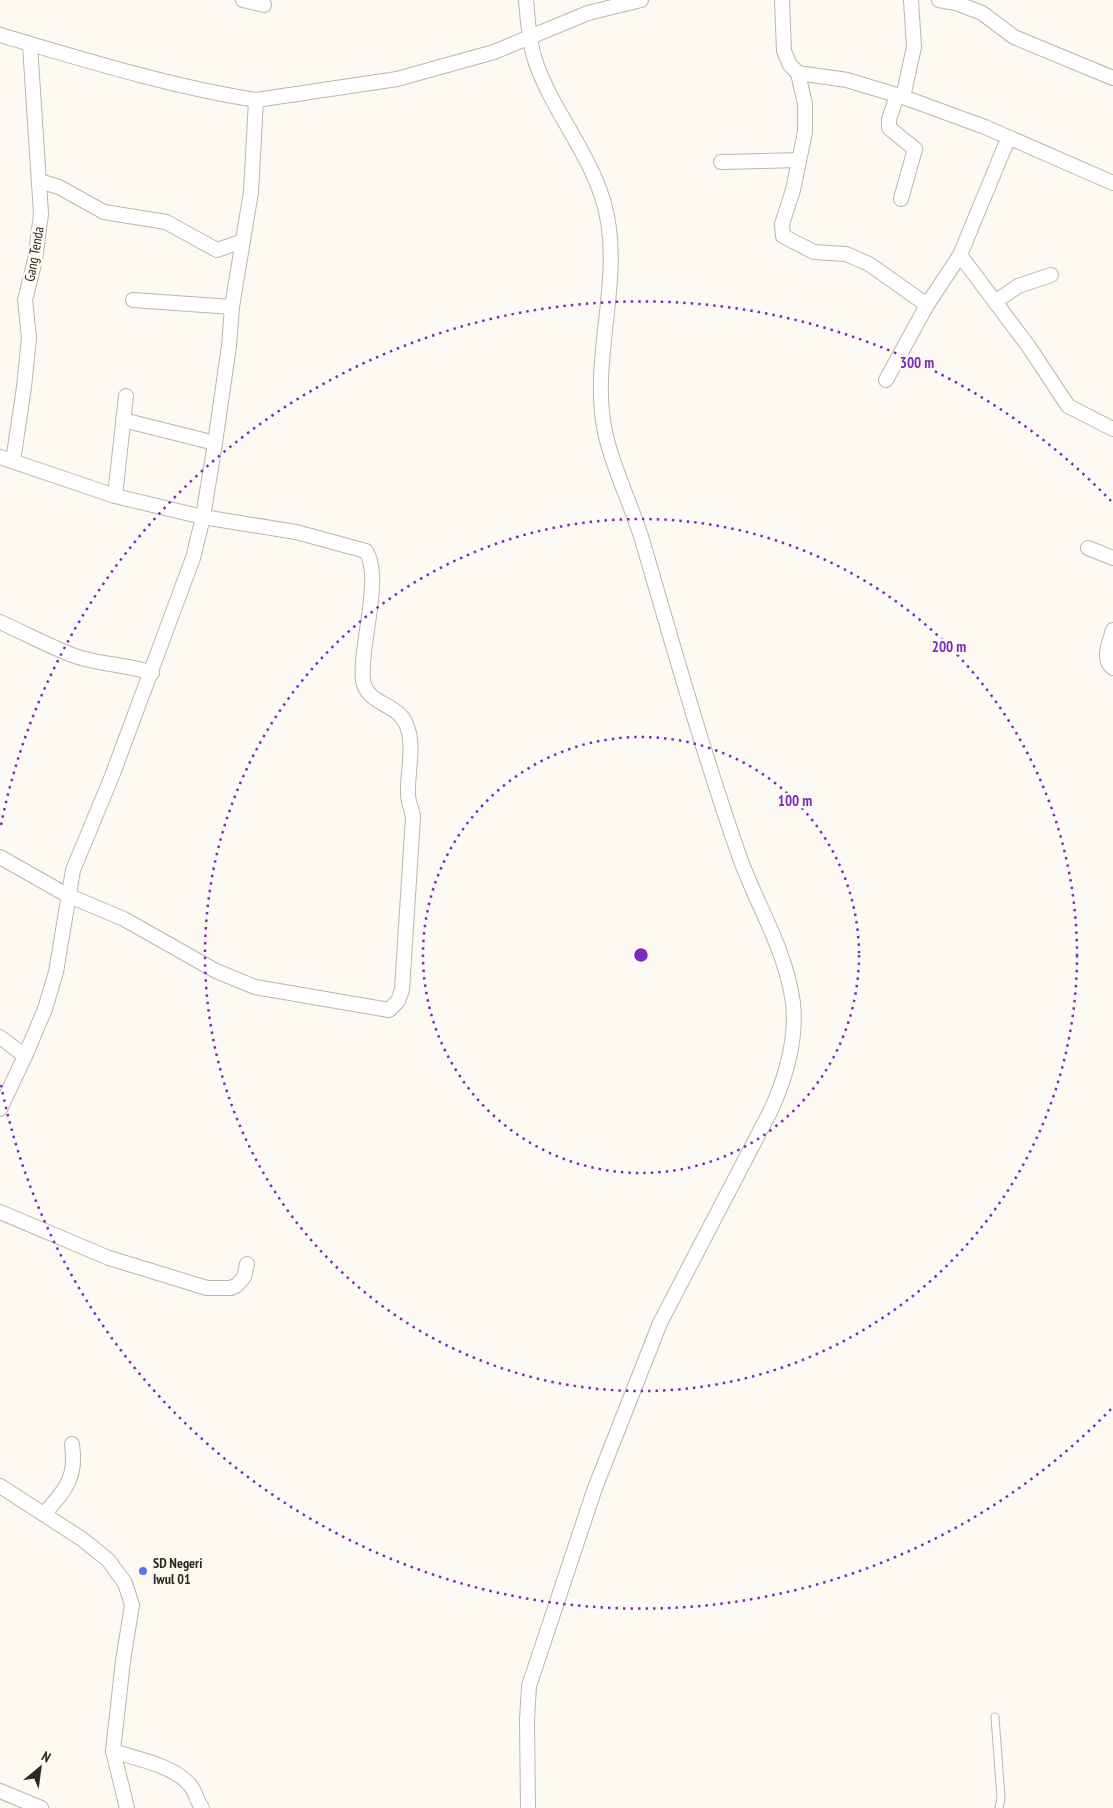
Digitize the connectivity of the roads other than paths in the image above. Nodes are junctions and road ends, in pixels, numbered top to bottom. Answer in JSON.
{"nodes":[{"id":1,"x":243,"y":0,"type":"edge"},
{"id":2,"x":526,"y":0,"type":"edge"},
{"id":3,"x":641,"y":0,"type":"edge"},
{"id":4,"x":782,"y":0,"type":"edge"},
{"id":5,"x":911,"y":0,"type":"edge"},
{"id":6,"x":939,"y":0,"type":"edge"},
{"id":7,"x":963,"y":3,"type":"edge"},
{"id":8,"x":264,"y":5,"type":"dead end"},
{"id":9,"x":0,"y":35,"type":"edge"},
{"id":10,"x":530,"y":37,"type":"junction"},
{"id":11,"x":30,"y":45,"type":"junction"},
{"id":12,"x":798,"y":73,"type":"junction"},
{"id":13,"x":1113,"y":78,"type":"edge"},
{"id":14,"x":900,"y":97,"type":"junction"},
{"id":15,"x":256,"y":100,"type":"junction"},
{"id":16,"x":1008,"y":139,"type":"junction"},
{"id":17,"x":799,"y":160,"type":"junction"},
{"id":18,"x":721,"y":162,"type":"dead end"},
{"id":19,"x":39,"y":181,"type":"junction"},
{"id":20,"x":1113,"y":183,"type":"edge"},
{"id":21,"x":901,"y":199,"type":"dead end"},
{"id":22,"x":243,"y":241,"type":"junction"},
{"id":23,"x":960,"y":255,"type":"junction"},
{"id":24,"x":1051,"y":275,"type":"dead end"},
{"id":25,"x":133,"y":300,"type":"dead end"},
{"id":26,"x":995,"y":302,"type":"junction"},
{"id":27,"x":927,"y":305,"type":"junction"},
{"id":28,"x":232,"y":307,"type":"junction"},
{"id":29,"x":886,"y":380,"type":"dead end"},
{"id":30,"x":126,"y":396,"type":"dead end"},
{"id":31,"x":123,"y":420,"type":"junction"},
{"id":32,"x":1113,"y":429,"type":"edge"},
{"id":33,"x":215,"y":443,"type":"junction"},
{"id":34,"x":6,"y":459,"type":"edge"},
{"id":35,"x":115,"y":496,"type":"junction"},
{"id":36,"x":203,"y":517,"type":"junction"},
{"id":37,"x":1088,"y":548,"type":"dead end"},
{"id":38,"x":1113,"y":558,"type":"edge"},
{"id":39,"x":0,"y":622,"type":"edge"},
{"id":40,"x":1113,"y":630,"type":"edge"},
{"id":41,"x":1113,"y":668,"type":"edge"},
{"id":42,"x":152,"y":673,"type":"junction"},
{"id":43,"x":0,"y":857,"type":"edge"},
{"id":44,"x":68,"y":895,"type":"junction"},
{"id":45,"x":0,"y":1037,"type":"edge"},
{"id":46,"x":25,"y":1056,"type":"junction"},
{"id":47,"x":0,"y":1108,"type":"edge"},
{"id":48,"x":0,"y":1212,"type":"edge"},
{"id":49,"x":246,"y":1264,"type":"dead end"},
{"id":50,"x":72,"y":1444,"type":"dead end"},
{"id":51,"x":0,"y":1486,"type":"edge"},
{"id":52,"x":44,"y":1514,"type":"junction"},
{"id":53,"x":995,"y":1718,"type":"dead end"},
{"id":54,"x":114,"y":1752,"type":"junction"},
{"id":55,"x":0,"y":1791,"type":"edge"},
{"id":56,"x":41,"y":1808,"type":"edge"},
{"id":57,"x":127,"y":1808,"type":"edge"},
{"id":58,"x":202,"y":1808,"type":"edge"},
{"id":59,"x":528,"y":1808,"type":"edge"},
{"id":60,"x":999,"y":1808,"type":"edge"}],
"edges":[{"from":1,"to":8,"type":"street"},
{"from":2,"to":10,"type":"street"},
{"from":3,"to":10,"type":"street"},
{"from":4,"to":12,"type":"street"},
{"from":5,"to":14,"type":"street"},
{"from":6,"to":7,"type":"street"},
{"from":7,"to":13,"type":"street"},
{"from":9,"to":11,"type":"street"},
{"from":10,"to":15,"type":"street"},
{"from":10,"to":59,"type":"street"},
{"from":11,"to":15,"type":"street"},
{"from":11,"to":19,"type":"street","name":"Gang Tenda"},
{"from":12,"to":14,"type":"street"},
{"from":12,"to":17,"type":"street"},
{"from":14,"to":16,"type":"street"},
{"from":14,"to":21,"type":"street"},
{"from":15,"to":22,"type":"street"},
{"from":16,"to":20,"type":"street"},
{"from":16,"to":23,"type":"street"},
{"from":17,"to":18,"type":"street"},
{"from":17,"to":27,"type":"street"},
{"from":19,"to":22,"type":"street"},
{"from":19,"to":34,"type":"street","name":"Gang Tenda"},
{"from":22,"to":28,"type":"street"},
{"from":23,"to":26,"type":"street"},
{"from":23,"to":27,"type":"street"},
{"from":24,"to":26,"type":"street"},
{"from":25,"to":28,"type":"street"},
{"from":26,"to":32,"type":"street"},
{"from":27,"to":29,"type":"street"},
{"from":28,"to":33,"type":"street"},
{"from":30,"to":31,"type":"street"},
{"from":31,"to":33,"type":"street"},
{"from":31,"to":35,"type":"street"},
{"from":33,"to":36,"type":"street"},
{"from":34,"to":35,"type":"street"},
{"from":35,"to":36,"type":"street"},
{"from":36,"to":42,"type":"street"},
{"from":36,"to":44,"type":"street"},
{"from":37,"to":38,"type":"street"},
{"from":39,"to":42,"type":"street"},
{"from":40,"to":41,"type":"street"},
{"from":42,"to":44,"type":"street"},
{"from":43,"to":44,"type":"street"},
{"from":44,"to":46,"type":"street"},
{"from":45,"to":46,"type":"street"},
{"from":46,"to":47,"type":"street"},
{"from":48,"to":49,"type":"street"},
{"from":50,"to":52,"type":"street"},
{"from":51,"to":52,"type":"street"},
{"from":52,"to":54,"type":"street"},
{"from":53,"to":60,"type":"lane"},
{"from":54,"to":57,"type":"street"},
{"from":54,"to":58,"type":"street"},
{"from":55,"to":56,"type":"street"}]}
